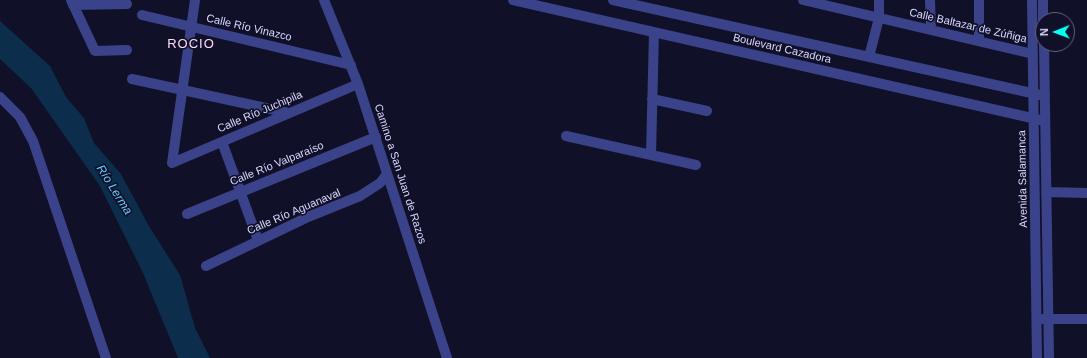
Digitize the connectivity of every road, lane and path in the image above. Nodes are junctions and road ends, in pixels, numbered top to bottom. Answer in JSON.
{"nodes":[{"id":1,"x":196,"y":0,"type":"edge"},
{"id":2,"x":324,"y":0,"type":"edge"},
{"id":3,"x":513,"y":0,"type":"edge"},
{"id":4,"x":613,"y":0,"type":"edge"},
{"id":5,"x":803,"y":0,"type":"edge"},
{"id":6,"x":879,"y":0,"type":"edge"},
{"id":7,"x":930,"y":0,"type":"edge"},
{"id":8,"x":979,"y":0,"type":"edge"},
{"id":9,"x":1032,"y":0,"type":"edge"},
{"id":10,"x":1043,"y":0,"type":"edge"},
{"id":11,"x":72,"y":3,"type":"edge"},
{"id":12,"x":829,"y":3,"type":"edge"},
{"id":13,"x":127,"y":4,"type":"dead end"},
{"id":14,"x":1043,"y":12,"type":"edge"},
{"id":15,"x":142,"y":15,"type":"dead end"},
{"id":16,"x":879,"y":18,"type":"junction"},
{"id":17,"x":192,"y":26,"type":"junction"},
{"id":18,"x":931,"y":30,"type":"junction"},
{"id":19,"x":654,"y":32,"type":"junction"},
{"id":20,"x":979,"y":41,"type":"junction"},
{"id":21,"x":127,"y":50,"type":"dead end"},
{"id":22,"x":1044,"y":52,"type":"edge"},
{"id":23,"x":1033,"y":54,"type":"junction"},
{"id":24,"x":869,"y":57,"type":"junction"},
{"id":25,"x":351,"y":65,"type":"junction"},
{"id":26,"x":132,"y":79,"type":"dead end"},
{"id":27,"x":358,"y":84,"type":"junction"},
{"id":28,"x":182,"y":90,"type":"junction"},
{"id":29,"x":1033,"y":93,"type":"junction"},
{"id":30,"x":1045,"y":96,"type":"junction"},
{"id":31,"x":0,"y":97,"type":"edge"},
{"id":32,"x":652,"y":99,"type":"junction"},
{"id":33,"x":707,"y":111,"type":"dead end"},
{"id":34,"x":289,"y":113,"type":"junction"},
{"id":35,"x":1034,"y":119,"type":"junction"},
{"id":36,"x":1045,"y":122,"type":"junction"},
{"id":37,"x":376,"y":136,"type":"junction"},
{"id":38,"x":566,"y":136,"type":"dead end"},
{"id":39,"x":222,"y":142,"type":"junction"},
{"id":40,"x":651,"y":155,"type":"junction"},
{"id":41,"x":696,"y":165,"type":"dead end"},
{"id":42,"x":387,"y":174,"type":"junction"},
{"id":43,"x":240,"y":192,"type":"junction"},
{"id":44,"x":1046,"y":192,"type":"junction"},
{"id":45,"x":1087,"y":193,"type":"edge"},
{"id":46,"x":187,"y":214,"type":"dead end"},
{"id":47,"x":258,"y":240,"type":"junction"},
{"id":48,"x":206,"y":266,"type":"dead end"},
{"id":49,"x":1037,"y":318,"type":"junction"},
{"id":50,"x":1048,"y":319,"type":"junction"},
{"id":51,"x":1087,"y":319,"type":"edge"},
{"id":52,"x":106,"y":358,"type":"edge"},
{"id":53,"x":447,"y":358,"type":"edge"},
{"id":54,"x":1038,"y":358,"type":"edge"},
{"id":55,"x":1049,"y":358,"type":"edge"}],
"edges":[{"from":1,"to":17,"type":"street"},
{"from":2,"to":25,"type":"street","name":"Camino a San Juan de Razos"},
{"from":3,"to":19,"type":"street","name":"Boulevard Cazadora"},
{"from":4,"to":24,"type":"street","name":"Boulevard Cazadora"},
{"from":5,"to":12,"type":"street","name":"Calle Baltazar de Zúñiga"},
{"from":6,"to":16,"type":"street"},
{"from":7,"to":18,"type":"street"},
{"from":8,"to":20,"type":"street"},
{"from":9,"to":23,"type":"street","name":"Avenida Salamanca"},
{"from":10,"to":14,"type":"street"},
{"from":11,"to":13,"type":"street"},
{"from":11,"to":21,"type":"street"},
{"from":12,"to":16,"type":"street","name":"Calle Baltazar de Zúñiga"},
{"from":15,"to":17,"type":"street","name":"Calle Río Vinazco"},
{"from":16,"to":18,"type":"street","name":"Calle Baltazar de Zúñiga"},
{"from":16,"to":24,"type":"street"},
{"from":17,"to":25,"type":"street","name":"Calle Río Vinazco"},
{"from":17,"to":28,"type":"street"},
{"from":18,"to":20,"type":"street","name":"Calle Baltazar de Zúñiga"},
{"from":19,"to":32,"type":"street"},
{"from":19,"to":35,"type":"street","name":"Boulevard Cazadora"},
{"from":20,"to":23,"type":"street","name":"Calle Baltazar de Zúñiga"},
{"from":22,"to":30,"type":"street","name":"Avenida Salamanca"},
{"from":23,"to":29,"type":"street","name":"Avenida Salamanca"},
{"from":24,"to":29,"type":"street","name":"Boulevard Cazadora"},
{"from":25,"to":27,"type":"street","name":"Camino a San Juan de Razos"},
{"from":26,"to":28,"type":"street"},
{"from":27,"to":34,"type":"street","name":"Calle Río Juchipila"},
{"from":27,"to":37,"type":"street","name":"Camino a San Juan de Razos"},
{"from":28,"to":34,"type":"street"},
{"from":28,"to":39,"type":"street","name":"Calle Río Juchipila"},
{"from":29,"to":30,"type":"street","name":"Boulevard Cazadora"},
{"from":29,"to":35,"type":"street","name":"Avenida Salamanca"},
{"from":30,"to":36,"type":"street","name":"Avenida Salamanca"},
{"from":31,"to":52,"type":"street"},
{"from":32,"to":33,"type":"street"},
{"from":32,"to":40,"type":"street"},
{"from":34,"to":39,"type":"street","name":"Calle Río Juchipila"},
{"from":35,"to":36,"type":"street","name":"Boulevard Cazadora"},
{"from":35,"to":49,"type":"street","name":"Avenida Salamanca"},
{"from":36,"to":44,"type":"street","name":"Avenida Salamanca"},
{"from":37,"to":42,"type":"street","name":"Camino a San Juan de Razos"},
{"from":37,"to":43,"type":"street","name":"Calle Río Valparaíso"},
{"from":38,"to":40,"type":"street"},
{"from":39,"to":43,"type":"street"},
{"from":40,"to":41,"type":"street"},
{"from":42,"to":47,"type":"street","name":"Calle Río Aguanaval"},
{"from":42,"to":53,"type":"street","name":"Camino a San Juan de Razos"},
{"from":43,"to":46,"type":"street","name":"Calle Río Valparaíso"},
{"from":43,"to":47,"type":"street"},
{"from":44,"to":45,"type":"street"},
{"from":44,"to":50,"type":"street","name":"Avenida Salamanca"},
{"from":47,"to":48,"type":"street","name":"Calle Río Aguanaval"},
{"from":49,"to":50,"type":"street"},
{"from":49,"to":54,"type":"street","name":"Avenida Salamanca"},
{"from":50,"to":51,"type":"street"},
{"from":50,"to":55,"type":"street","name":"Avenida Salamanca"}]}
